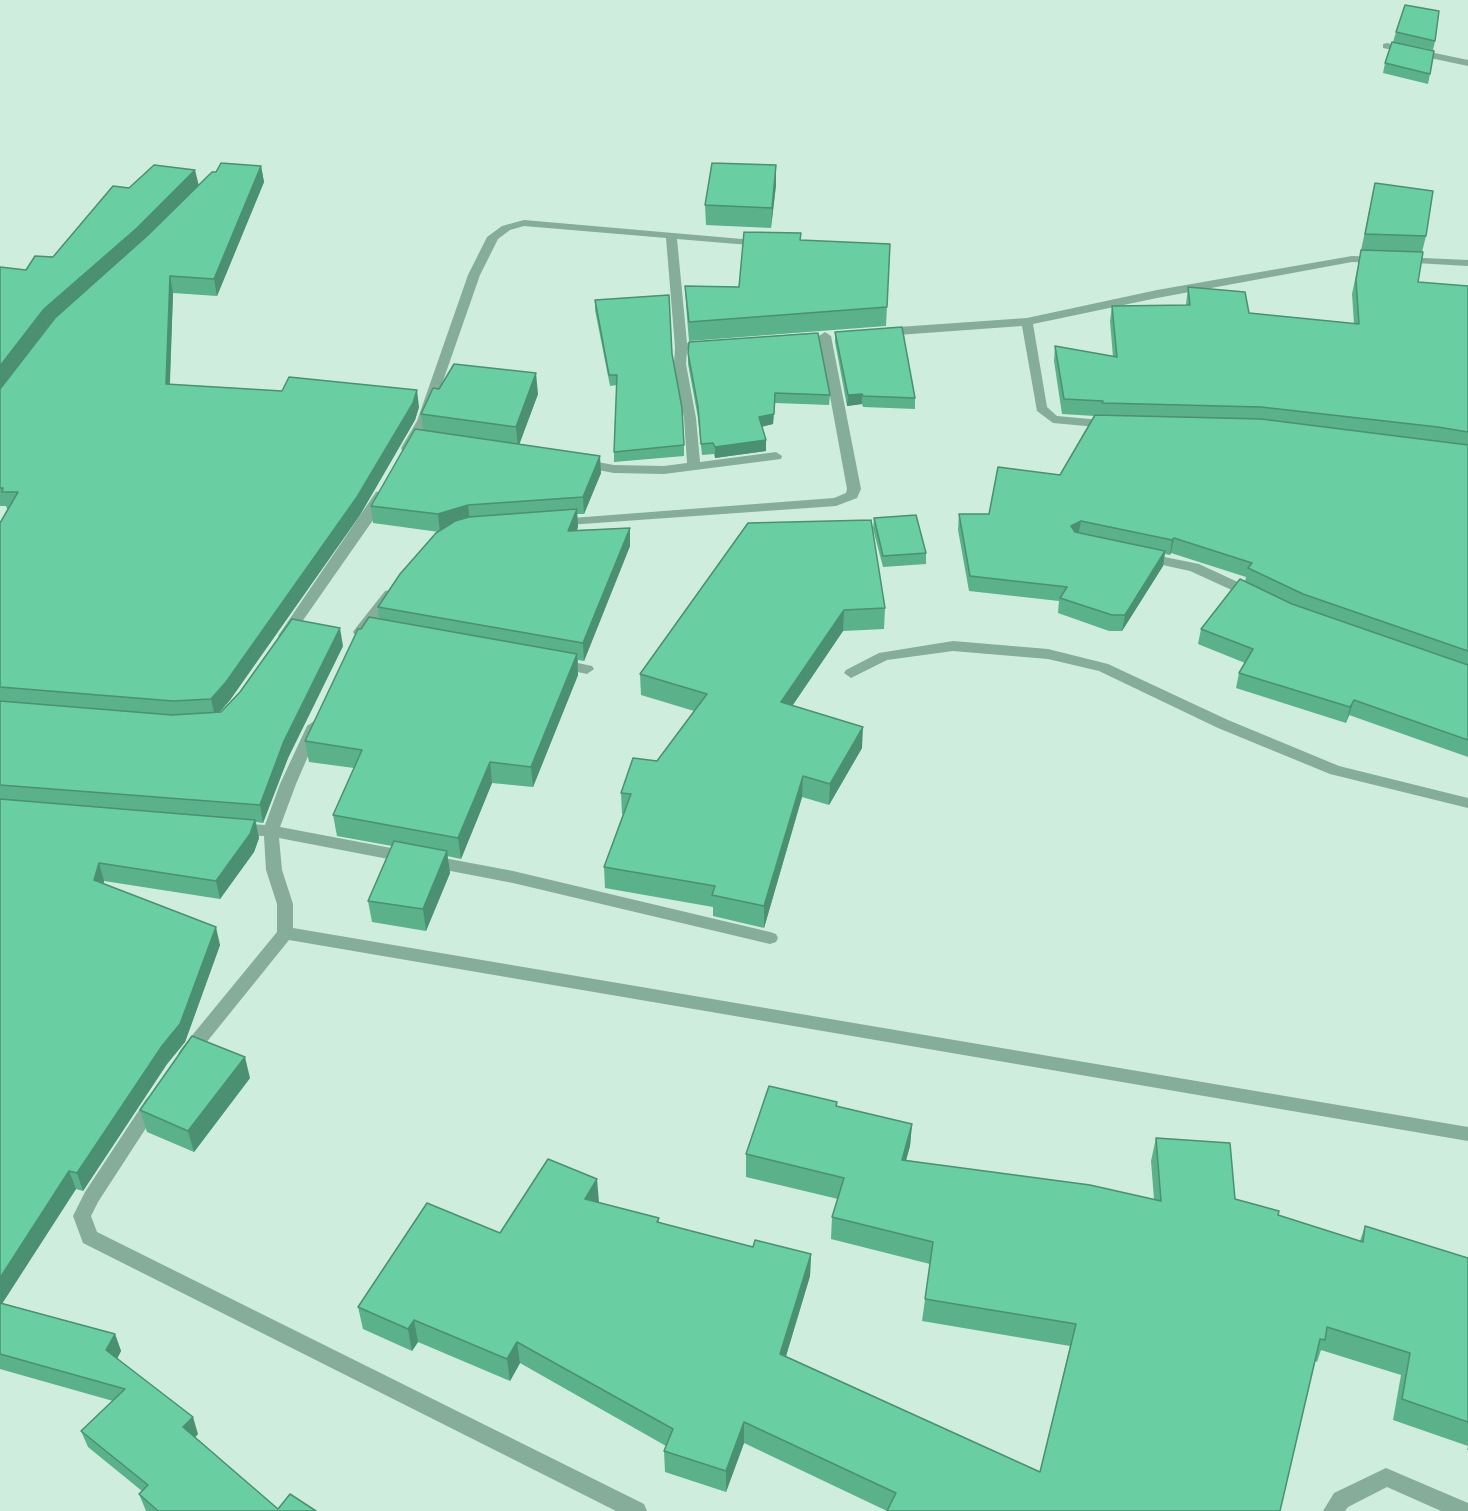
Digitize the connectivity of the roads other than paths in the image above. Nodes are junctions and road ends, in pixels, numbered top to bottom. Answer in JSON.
{"nodes":[{"id":1,"x":1387,"y":46,"type":"dead end"},
{"id":2,"x":1468,"y":63,"type":"edge"},
{"id":3,"x":671,"y":235,"type":"junction"},
{"id":4,"x":775,"y":244,"type":"edge"},
{"id":5,"x":1468,"y":263,"type":"edge"},
{"id":6,"x":1027,"y":322,"type":"junction"},
{"id":7,"x":873,"y":332,"type":"edge"},
{"id":8,"x":825,"y":336,"type":"dead end"},
{"id":9,"x":714,"y":345,"type":"edge"},
{"id":10,"x":681,"y":347,"type":"junction"},
{"id":11,"x":1118,"y":425,"type":"edge"},
{"id":12,"x":776,"y":456,"type":"dead end"},
{"id":13,"x":401,"y":459,"type":"edge"},
{"id":14,"x":565,"y":459,"type":"edge"},
{"id":15,"x":694,"y":466,"type":"junction"},
{"id":16,"x":385,"y":488,"type":"edge"},
{"id":17,"x":540,"y":524,"type":"edge"},
{"id":18,"x":1136,"y":555,"type":"edge"},
{"id":19,"x":398,"y":585,"type":"edge"},
{"id":20,"x":1264,"y":600,"type":"edge"},
{"id":21,"x":361,"y":629,"type":"junction"},
{"id":22,"x":384,"y":633,"type":"edge"},
{"id":23,"x":276,"y":649,"type":"edge"},
{"id":24,"x":351,"y":650,"type":"edge"},
{"id":25,"x":542,"y":661,"type":"edge"},
{"id":26,"x":587,"y":669,"type":"dead end"},
{"id":27,"x":851,"y":673,"type":"dead end"},
{"id":28,"x":320,"y":713,"type":"edge"},
{"id":29,"x":1468,"y":803,"type":"edge"},
{"id":30,"x":224,"y":827,"type":"edge"},
{"id":31,"x":271,"y":831,"type":"junction"},
{"id":32,"x":285,"y":933,"type":"junction"},
{"id":33,"x":770,"y":938,"type":"dead end"},
{"id":34,"x":175,"y":1070,"type":"edge"},
{"id":35,"x":162,"y":1090,"type":"edge"},
{"id":36,"x":1468,"y":1134,"type":"edge"},
{"id":37,"x":637,"y":1511,"type":"edge"},
{"id":38,"x":1333,"y":1511,"type":"edge"},
{"id":39,"x":1464,"y":1511,"type":"edge"}],
"edges":[{"from":1,"to":2,"type":"street"},
{"from":3,"to":4,"type":"street"},
{"from":3,"to":10,"type":"street"},
{"from":3,"to":13,"type":"street"},
{"from":5,"to":6,"type":"street"},
{"from":6,"to":7,"type":"street"},
{"from":6,"to":11,"type":"street"},
{"from":8,"to":17,"type":"street"},
{"from":9,"to":10,"type":"street"},
{"from":10,"to":15,"type":"street"},
{"from":12,"to":15,"type":"street"},
{"from":14,"to":15,"type":"street"},
{"from":16,"to":23,"type":"street"},
{"from":18,"to":20,"type":"street"},
{"from":19,"to":21,"type":"street"},
{"from":21,"to":22,"type":"street"},
{"from":21,"to":24,"type":"street"},
{"from":25,"to":26,"type":"street"},
{"from":27,"to":29,"type":"street"},
{"from":28,"to":31,"type":"street"},
{"from":30,"to":31,"type":"street"},
{"from":31,"to":32,"type":"street"},
{"from":31,"to":33,"type":"street"},
{"from":32,"to":34,"type":"street"},
{"from":32,"to":36,"type":"street"},
{"from":35,"to":37,"type":"street"},
{"from":38,"to":39,"type":"street"}]}
